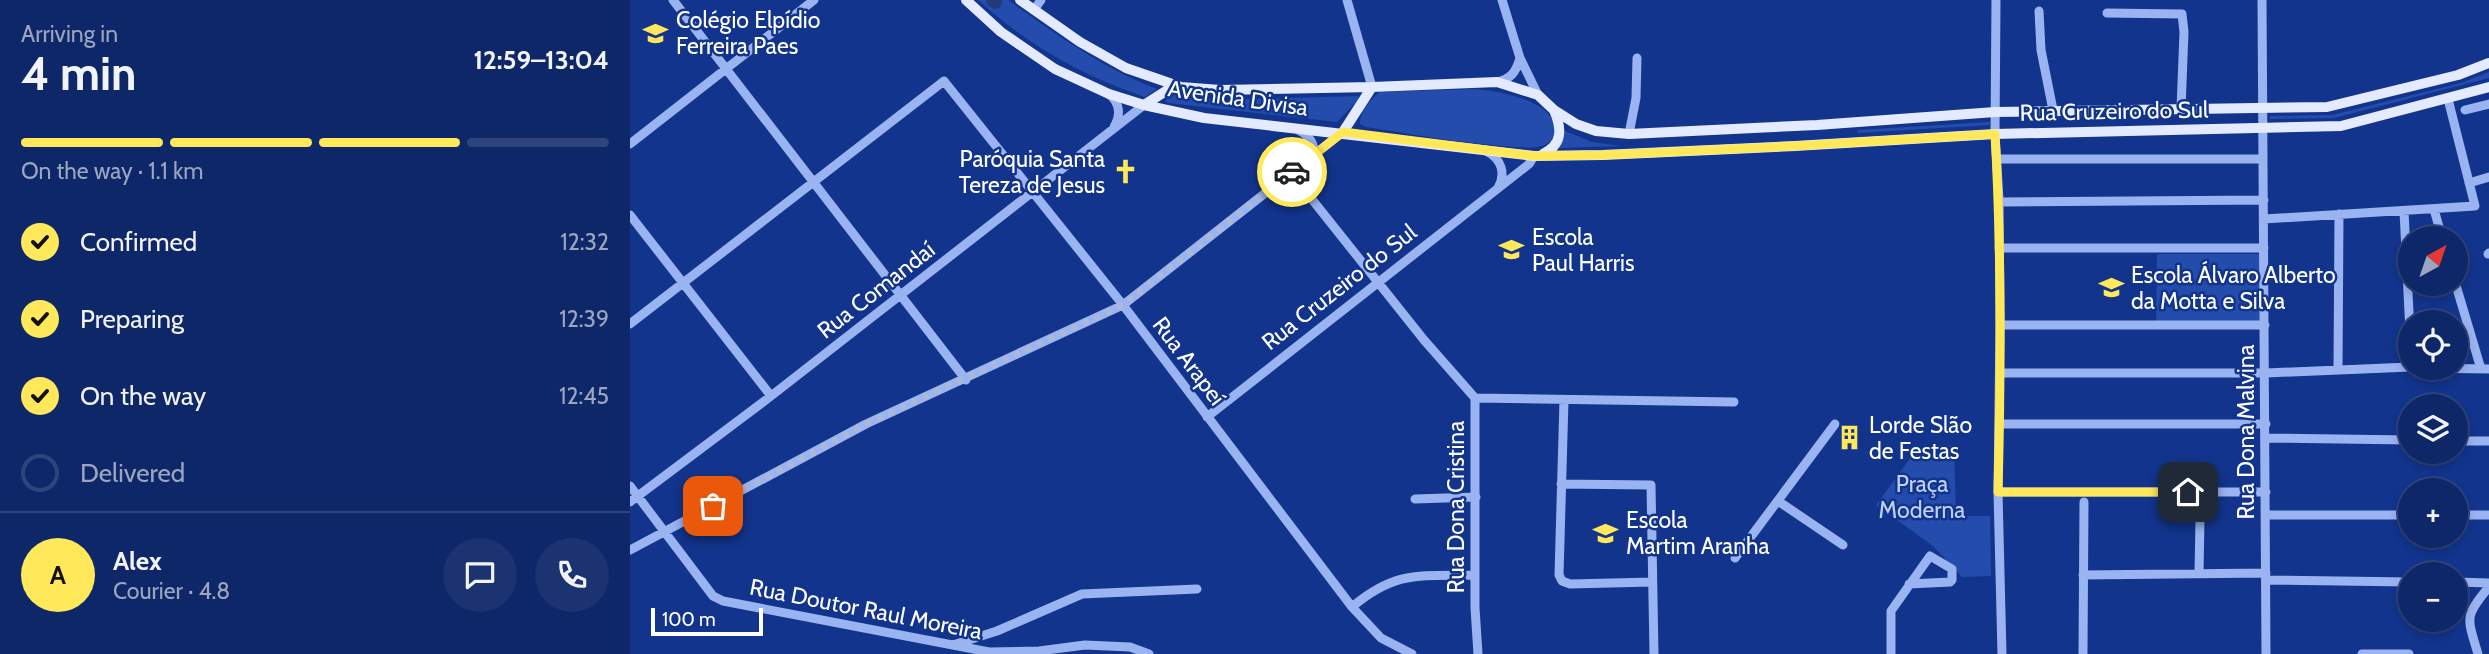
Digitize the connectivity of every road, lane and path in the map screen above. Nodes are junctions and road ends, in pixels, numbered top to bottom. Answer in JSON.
{"nodes":[{"id":1,"x":673,"y":0,"type":"edge"},
{"id":2,"x":814,"y":0,"type":"edge"},
{"id":3,"x":966,"y":0,"type":"edge"},
{"id":4,"x":1020,"y":0,"type":"edge"},
{"id":5,"x":1041,"y":0,"type":"edge"},
{"id":6,"x":1347,"y":0,"type":"edge"},
{"id":7,"x":1502,"y":0,"type":"edge"},
{"id":8,"x":1996,"y":0,"type":"edge"},
{"id":9,"x":2262,"y":0,"type":"edge"},
{"id":10,"x":1034,"y":10,"type":"junction"},
{"id":11,"x":2039,"y":11,"type":"dead end"},
{"id":12,"x":2107,"y":13,"type":"dead end"},
{"id":13,"x":1520,"y":58,"type":"junction"},
{"id":14,"x":1637,"y":58,"type":"dead end"},
{"id":15,"x":2489,"y":63,"type":"edge"},
{"id":16,"x":726,"y":69,"type":"junction"},
{"id":17,"x":1497,"y":82,"type":"junction"},
{"id":18,"x":1181,"y":87,"type":"junction"},
{"id":19,"x":1373,"y":87,"type":"junction"},
{"id":20,"x":2489,"y":87,"type":"edge"},
{"id":21,"x":1109,"y":94,"type":"junction"},
{"id":22,"x":1538,"y":95,"type":"junction"},
{"id":23,"x":2448,"y":99,"type":"junction"},
{"id":24,"x":2489,"y":104,"type":"edge"},
{"id":25,"x":1144,"y":106,"type":"junction"},
{"id":26,"x":2261,"y":107,"type":"junction"},
{"id":27,"x":2181,"y":108,"type":"junction"},
{"id":28,"x":1554,"y":110,"type":"junction"},
{"id":29,"x":2053,"y":110,"type":"junction"},
{"id":30,"x":2465,"y":110,"type":"dead end"},
{"id":31,"x":1995,"y":112,"type":"junction"},
{"id":32,"x":1297,"y":129,"type":"junction"},
{"id":33,"x":2261,"y":129,"type":"junction"},
{"id":34,"x":1111,"y":131,"type":"junction"},
{"id":35,"x":1343,"y":132,"type":"junction"},
{"id":36,"x":1629,"y":134,"type":"junction"},
{"id":37,"x":1995,"y":134,"type":"junction"},
{"id":38,"x":630,"y":144,"type":"edge"},
{"id":39,"x":1486,"y":151,"type":"junction"},
{"id":40,"x":1534,"y":156,"type":"junction"},
{"id":41,"x":1311,"y":158,"type":"junction"},
{"id":42,"x":1997,"y":159,"type":"junction"},
{"id":43,"x":2262,"y":159,"type":"junction"},
{"id":44,"x":1291,"y":173,"type":"junction"},
{"id":45,"x":2489,"y":177,"type":"edge"},
{"id":46,"x":812,"y":181,"type":"junction"},
{"id":47,"x":2469,"y":183,"type":"junction"},
{"id":48,"x":1497,"y":190,"type":"junction"},
{"id":49,"x":1033,"y":192,"type":"junction"},
{"id":50,"x":2264,"y":200,"type":"junction"},
{"id":51,"x":1999,"y":202,"type":"junction"},
{"id":52,"x":2434,"y":209,"type":"junction"},
{"id":53,"x":2404,"y":211,"type":"junction"},
{"id":54,"x":2339,"y":214,"type":"junction"},
{"id":55,"x":630,"y":215,"type":"edge"},
{"id":56,"x":2264,"y":219,"type":"junction"},
{"id":57,"x":2439,"y":226,"type":"edge"},
{"id":58,"x":1999,"y":248,"type":"junction"},
{"id":59,"x":2264,"y":248,"type":"junction"},
{"id":60,"x":1378,"y":282,"type":"junction"},
{"id":61,"x":683,"y":283,"type":"junction"},
{"id":62,"x":900,"y":296,"type":"junction"},
{"id":63,"x":2460,"y":296,"type":"edge"},
{"id":64,"x":1123,"y":305,"type":"junction"},
{"id":65,"x":2409,"y":310,"type":"edge"},
{"id":66,"x":630,"y":324,"type":"edge"},
{"id":67,"x":2000,"y":325,"type":"junction"},
{"id":68,"x":2265,"y":325,"type":"junction"},
{"id":69,"x":2398,"y":367,"type":"edge"},
{"id":70,"x":2338,"y":369,"type":"junction"},
{"id":71,"x":2485,"y":369,"type":"edge"},
{"id":72,"x":2000,"y":373,"type":"junction"},
{"id":73,"x":2266,"y":373,"type":"junction"},
{"id":74,"x":966,"y":380,"type":"junction"},
{"id":75,"x":771,"y":396,"type":"junction"},
{"id":76,"x":1475,"y":398,"type":"junction"},
{"id":77,"x":1564,"y":400,"type":"junction"},
{"id":78,"x":1734,"y":402,"type":"dead end"},
{"id":79,"x":1208,"y":417,"type":"junction"},
{"id":80,"x":1835,"y":424,"type":"dead end"},
{"id":81,"x":2000,"y":424,"type":"junction"},
{"id":82,"x":2266,"y":424,"type":"junction"},
{"id":83,"x":2266,"y":438,"type":"junction"},
{"id":84,"x":2398,"y":440,"type":"edge"},
{"id":85,"x":2468,"y":441,"type":"edge"},
{"id":86,"x":2489,"y":441,"type":"edge"},
{"id":87,"x":1561,"y":484,"type":"junction"},
{"id":88,"x":630,"y":486,"type":"edge"},
{"id":89,"x":1998,"y":492,"type":"junction"},
{"id":90,"x":2266,"y":492,"type":"junction"},
{"id":91,"x":1476,"y":497,"type":"junction"},
{"id":92,"x":634,"y":499,"type":"edge"},
{"id":93,"x":1415,"y":499,"type":"dead end"},
{"id":94,"x":1778,"y":501,"type":"junction"},
{"id":95,"x":2084,"y":502,"type":"dead end"},
{"id":96,"x":2266,"y":515,"type":"junction"},
{"id":97,"x":2398,"y":515,"type":"edge"},
{"id":98,"x":2468,"y":515,"type":"edge"},
{"id":99,"x":2489,"y":515,"type":"edge"},
{"id":100,"x":2200,"y":519,"type":"dead end"},
{"id":101,"x":665,"y":532,"type":"junction"},
{"id":102,"x":1843,"y":545,"type":"dead end"},
{"id":103,"x":630,"y":550,"type":"edge"},
{"id":104,"x":1735,"y":558,"type":"dead end"},
{"id":105,"x":2199,"y":573,"type":"junction"},
{"id":106,"x":1475,"y":575,"type":"junction"},
{"id":107,"x":2083,"y":575,"type":"junction"},
{"id":108,"x":2266,"y":577,"type":"junction"},
{"id":109,"x":1652,"y":582,"type":"junction"},
{"id":110,"x":2398,"y":582,"type":"edge"},
{"id":111,"x":2468,"y":583,"type":"edge"},
{"id":112,"x":1909,"y":584,"type":"junction"},
{"id":113,"x":2489,"y":585,"type":"edge"},
{"id":114,"x":1197,"y":589,"type":"dead end"},
{"id":115,"x":1352,"y":607,"type":"junction"},
{"id":116,"x":952,"y":646,"type":"junction"},
{"id":117,"x":1149,"y":654,"type":"edge"},
{"id":118,"x":1412,"y":654,"type":"edge"},
{"id":119,"x":1478,"y":654,"type":"edge"},
{"id":120,"x":1654,"y":654,"type":"edge"},
{"id":121,"x":1891,"y":654,"type":"edge"},
{"id":122,"x":2002,"y":654,"type":"edge"},
{"id":123,"x":2083,"y":654,"type":"edge"},
{"id":124,"x":2266,"y":654,"type":"edge"},
{"id":125,"x":2362,"y":654,"type":"edge"},
{"id":126,"x":2409,"y":654,"type":"edge"},
{"id":127,"x":2478,"y":654,"type":"edge"}],
"edges":[{"from":1,"to":16,"type":"street"},
{"from":2,"to":16,"type":"street"},
{"from":3,"to":21,"type":"main road","name":"Avenida Divisa"},
{"from":4,"to":10,"type":"main road","name":"Avenida Divisa"},
{"from":5,"to":10,"type":"street"},
{"from":6,"to":19,"type":"street"},
{"from":7,"to":13,"type":"street"},
{"from":8,"to":31,"type":"street"},
{"from":9,"to":26,"type":"street","name":"Rua Dona Malvina"},
{"from":10,"to":18,"type":"main road","name":"Avenida Divisa"},
{"from":11,"to":29,"type":"street"},
{"from":12,"to":27,"type":"street"},
{"from":13,"to":17,"type":"street"},
{"from":13,"to":22,"type":"street"},
{"from":14,"to":36,"type":"street"},
{"from":15,"to":26,"type":"main road","name":"Rua Cruzeiro do Sul"},
{"from":16,"to":38,"type":"street"},
{"from":16,"to":46,"type":"street"},
{"from":17,"to":19,"type":"main road","name":"Avenida Divisa"},
{"from":17,"to":22,"type":"main road","name":"Avenida Divisa"},
{"from":18,"to":19,"type":"main road","name":"Avenida Divisa"},
{"from":18,"to":25,"type":"main road"},
{"from":19,"to":35,"type":"main road"},
{"from":20,"to":23,"type":"main road","name":"Rua Cruzeiro do Sul"},
{"from":21,"to":25,"type":"main road","name":"Avenida Divisa"},
{"from":21,"to":34,"type":"street"},
{"from":22,"to":28,"type":"main road","name":"Avenida Divisa"},
{"from":23,"to":33,"type":"main road","name":"Rua Cruzeiro do Sul"},
{"from":23,"to":47,"type":"street"},
{"from":24,"to":30,"type":"street"},
{"from":25,"to":32,"type":"main road","name":"Avenida Divisa"},
{"from":25,"to":34,"type":"street","name":"Rua Comandaí"},
{"from":26,"to":27,"type":"main road","name":"Rua Cruzeiro do Sul"},
{"from":26,"to":33,"type":"street","name":"Rua Dona Malvina"},
{"from":27,"to":29,"type":"main road","name":"Rua Cruzeiro do Sul"},
{"from":28,"to":36,"type":"main road","name":"Rua Cruzeiro do Sul"},
{"from":28,"to":40,"type":"main road"},
{"from":29,"to":31,"type":"main road","name":"Rua Cruzeiro do Sul"},
{"from":31,"to":36,"type":"main road","name":"Rua Cruzeiro do Sul"},
{"from":31,"to":37,"type":"street"},
{"from":32,"to":35,"type":"main road","name":"Avenida Divisa"},
{"from":32,"to":41,"type":"street"},
{"from":33,"to":37,"type":"main road","name":"Rua Cruzeiro do Sul"},
{"from":33,"to":43,"type":"street","name":"Rua Dona Malvina"},
{"from":34,"to":49,"type":"street","name":"Rua Comandaí"},
{"from":35,"to":39,"type":"main road","name":"Avenida Divisa"},
{"from":35,"to":41,"type":"street"},
{"from":37,"to":40,"type":"main road","name":"Rua Cruzeiro do Sul"},
{"from":37,"to":42,"type":"street"},
{"from":39,"to":40,"type":"main road","name":"Avenida Divisa"},
{"from":39,"to":48,"type":"street"},
{"from":40,"to":48,"type":"street","name":"Rua Cruzeiro do Sul"},
{"from":41,"to":44,"type":"street"},
{"from":42,"to":43,"type":"street"},
{"from":42,"to":51,"type":"street"},
{"from":43,"to":50,"type":"street","name":"Rua Dona Malvina"},
{"from":44,"to":60,"type":"street","name":"Rua Dona Cristina"},
{"from":44,"to":64,"type":"street"},
{"from":45,"to":47,"type":"street"},
{"from":46,"to":49,"type":"street","name":"Rua Arapeí"},
{"from":46,"to":61,"type":"street"},
{"from":46,"to":62,"type":"street"},
{"from":47,"to":52,"type":"street"},
{"from":48,"to":60,"type":"street","name":"Rua Cruzeiro do Sul"},
{"from":49,"to":62,"type":"street","name":"Rua Comandaí"},
{"from":49,"to":64,"type":"street","name":"Rua Arapeí"},
{"from":50,"to":51,"type":"street"},
{"from":50,"to":56,"type":"street","name":"Rua Dona Malvina"},
{"from":51,"to":58,"type":"street"},
{"from":52,"to":53,"type":"street"},
{"from":52,"to":57,"type":"street"},
{"from":53,"to":54,"type":"street"},
{"from":53,"to":65,"type":"street"},
{"from":54,"to":56,"type":"street"},
{"from":54,"to":70,"type":"street"},
{"from":55,"to":61,"type":"street"},
{"from":56,"to":59,"type":"street","name":"Rua Dona Malvina"},
{"from":58,"to":59,"type":"street"},
{"from":58,"to":67,"type":"street"},
{"from":59,"to":68,"type":"street","name":"Rua Dona Malvina"},
{"from":60,"to":76,"type":"street","name":"Rua Dona Cristina"},
{"from":60,"to":79,"type":"street","name":"Rua Cruzeiro do Sul"},
{"from":61,"to":66,"type":"street"},
{"from":61,"to":75,"type":"street"},
{"from":62,"to":74,"type":"street"},
{"from":62,"to":75,"type":"street","name":"Rua Comandaí"},
{"from":63,"to":71,"type":"street"},
{"from":64,"to":74,"type":"street"},
{"from":64,"to":79,"type":"street","name":"Rua Arapeí"},
{"from":67,"to":68,"type":"street"},
{"from":67,"to":72,"type":"street"},
{"from":68,"to":73,"type":"street","name":"Rua Dona Malvina"},
{"from":69,"to":70,"type":"street"},
{"from":70,"to":73,"type":"street"},
{"from":72,"to":73,"type":"street"},
{"from":72,"to":81,"type":"street"},
{"from":73,"to":82,"type":"street","name":"Rua Dona Malvina"},
{"from":74,"to":101,"type":"street"},
{"from":75,"to":92,"type":"street","name":"Rua Comandaí"},
{"from":76,"to":77,"type":"street"},
{"from":76,"to":91,"type":"street","name":"Rua Dona Cristina"},
{"from":77,"to":78,"type":"street"},
{"from":77,"to":87,"type":"street"},
{"from":79,"to":115,"type":"street","name":"Rua Arapeí"},
{"from":80,"to":94,"type":"street"},
{"from":81,"to":82,"type":"street"},
{"from":81,"to":89,"type":"street"},
{"from":82,"to":83,"type":"street","name":"Rua Dona Malvina"},
{"from":83,"to":84,"type":"street"},
{"from":83,"to":90,"type":"street","name":"Rua Dona Malvina"},
{"from":85,"to":86,"type":"street"},
{"from":87,"to":109,"type":"street"},
{"from":87,"to":109,"type":"street"},
{"from":88,"to":92,"type":"street","name":"Rua Doutor Raul Moreira"},
{"from":89,"to":90,"type":"street"},
{"from":89,"to":122,"type":"street"},
{"from":90,"to":96,"type":"street","name":"Rua Dona Malvina"},
{"from":91,"to":93,"type":"street"},
{"from":91,"to":106,"type":"street","name":"Rua Dona Cristina"},
{"from":92,"to":101,"type":"street","name":"Rua Doutor Raul Moreira"},
{"from":94,"to":102,"type":"street"},
{"from":94,"to":104,"type":"street"},
{"from":95,"to":107,"type":"street"},
{"from":96,"to":97,"type":"street"},
{"from":96,"to":108,"type":"street","name":"Rua Dona Malvina"},
{"from":98,"to":99,"type":"street"},
{"from":100,"to":105,"type":"street"},
{"from":101,"to":103,"type":"street"},
{"from":101,"to":116,"type":"street","name":"Rua Doutor Raul Moreira"},
{"from":105,"to":107,"type":"street"},
{"from":105,"to":108,"type":"street"},
{"from":106,"to":115,"type":"street"},
{"from":106,"to":119,"type":"street","name":"Rua Dona Cristina"},
{"from":107,"to":123,"type":"street"},
{"from":108,"to":110,"type":"street"},
{"from":108,"to":124,"type":"street","name":"Rua Dona Malvina"},
{"from":109,"to":120,"type":"street"},
{"from":111,"to":113,"type":"street"},
{"from":112,"to":112,"type":"street"},
{"from":112,"to":121,"type":"street"},
{"from":113,"to":127,"type":"street"},
{"from":114,"to":116,"type":"street"},
{"from":115,"to":118,"type":"street","name":"Rua Arapeí"},
{"from":116,"to":117,"type":"street","name":"Rua Doutor Raul Moreira"},
{"from":125,"to":126,"type":"street"}]}
